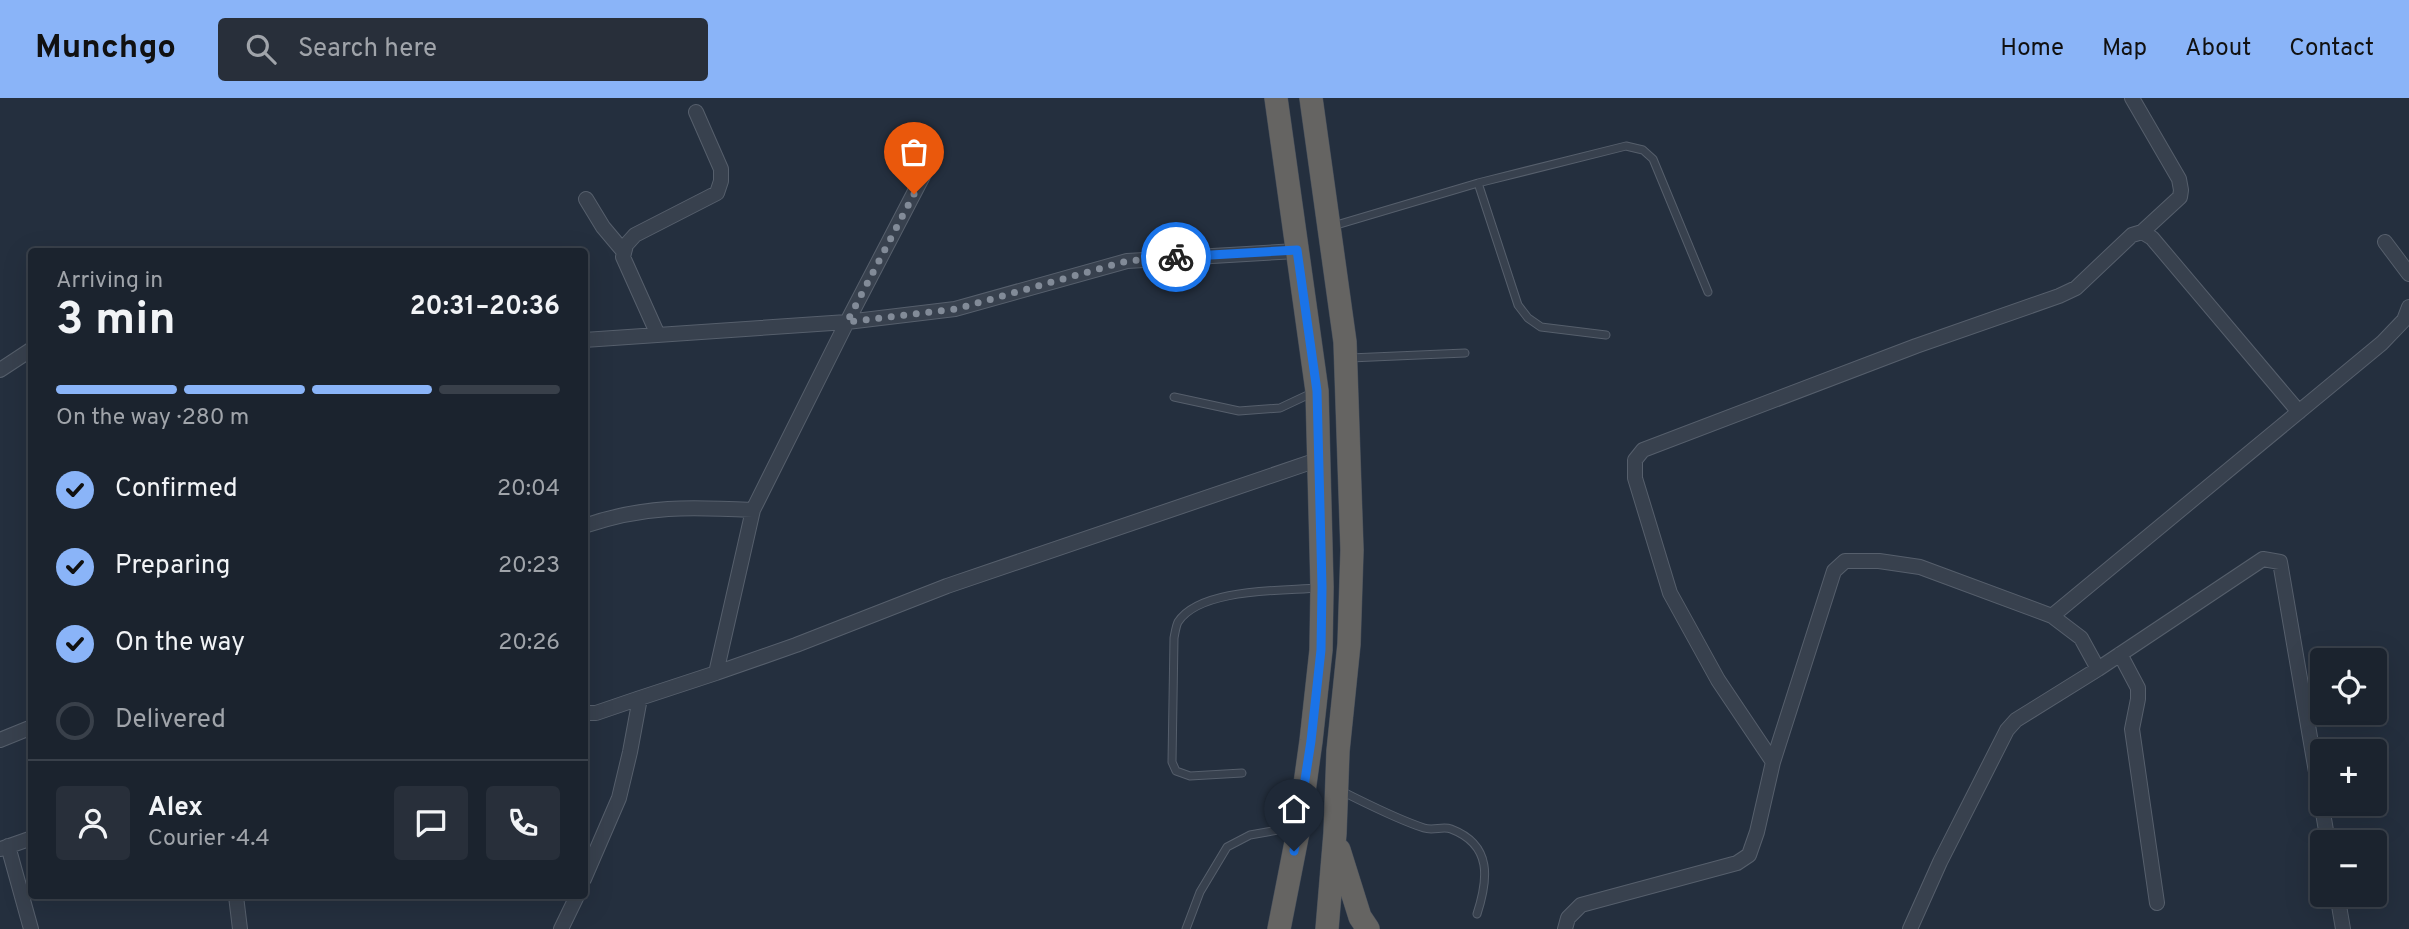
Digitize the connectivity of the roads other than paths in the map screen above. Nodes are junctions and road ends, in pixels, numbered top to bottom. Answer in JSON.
{"nodes":[{"id":1,"x":1276,"y":98,"type":"edge"},
{"id":2,"x":1311,"y":98,"type":"edge"},
{"id":3,"x":2132,"y":98,"type":"edge"},
{"id":4,"x":696,"y":112,"type":"dead end"},
{"id":5,"x":925,"y":172,"type":"dead end"},
{"id":6,"x":1478,"y":183,"type":"junction"},
{"id":7,"x":586,"y":199,"type":"dead end"},
{"id":8,"x":1329,"y":227,"type":"junction"},
{"id":9,"x":2142,"y":232,"type":"junction"},
{"id":10,"x":2385,"y":242,"type":"dead end"},
{"id":11,"x":1297,"y":250,"type":"junction"},
{"id":12,"x":624,"y":252,"type":"junction"},
{"id":13,"x":2409,"y":274,"type":"edge"},
{"id":14,"x":1708,"y":292,"type":"dead end"},
{"id":15,"x":2409,"y":307,"type":"edge"},
{"id":16,"x":847,"y":322,"type":"junction"},
{"id":17,"x":658,"y":335,"type":"junction"},
{"id":18,"x":1606,"y":335,"type":"dead end"},
{"id":19,"x":588,"y":340,"type":"edge"},
{"id":20,"x":28,"y":352,"type":"edge"},
{"id":21,"x":1465,"y":353,"type":"dead end"},
{"id":22,"x":1346,"y":359,"type":"junction"},
{"id":23,"x":0,"y":370,"type":"edge"},
{"id":24,"x":1317,"y":391,"type":"junction"},
{"id":25,"x":1174,"y":397,"type":"dead end"},
{"id":26,"x":2299,"y":412,"type":"junction"},
{"id":27,"x":1320,"y":459,"type":"junction"},
{"id":28,"x":753,"y":510,"type":"junction"},
{"id":29,"x":588,"y":525,"type":"edge"},
{"id":30,"x":1322,"y":587,"type":"junction"},
{"id":31,"x":2052,"y":616,"type":"junction"},
{"id":32,"x":2120,"y":654,"type":"junction"},
{"id":33,"x":2098,"y":669,"type":"junction"},
{"id":34,"x":716,"y":673,"type":"junction"},
{"id":35,"x":640,"y":698,"type":"junction"},
{"id":36,"x":588,"y":713,"type":"edge"},
{"id":37,"x":28,"y":729,"type":"edge"},
{"id":38,"x":0,"y":740,"type":"edge"},
{"id":39,"x":1773,"y":762,"type":"junction"},
{"id":40,"x":1241,"y":773,"type":"dead end"},
{"id":41,"x":1337,"y":789,"type":"junction"},
{"id":42,"x":1298,"y":827,"type":"junction"},
{"id":43,"x":2326,"y":830,"type":"edge"},
{"id":44,"x":1335,"y":833,"type":"junction"},
{"id":45,"x":28,"y":839,"type":"edge"},
{"id":46,"x":4,"y":848,"type":"edge"},
{"id":47,"x":588,"y":870,"type":"edge"},
{"id":48,"x":236,"y":899,"type":"edge"},
{"id":49,"x":576,"y":899,"type":"edge"},
{"id":50,"x":2157,"y":903,"type":"dead end"},
{"id":51,"x":2339,"y":907,"type":"edge"},
{"id":52,"x":1477,"y":914,"type":"dead end"},
{"id":53,"x":31,"y":929,"type":"edge"},
{"id":54,"x":240,"y":929,"type":"edge"},
{"id":55,"x":561,"y":929,"type":"edge"},
{"id":56,"x":1186,"y":929,"type":"edge"},
{"id":57,"x":1279,"y":929,"type":"edge"},
{"id":58,"x":1326,"y":929,"type":"edge"},
{"id":59,"x":1368,"y":929,"type":"edge"},
{"id":60,"x":1565,"y":929,"type":"edge"},
{"id":61,"x":1910,"y":929,"type":"edge"},
{"id":62,"x":2343,"y":929,"type":"edge"}],
"edges":[{"from":1,"to":11,"type":"highway"},
{"from":2,"to":8,"type":"highway"},
{"from":3,"to":9,"type":"street"},
{"from":4,"to":12,"type":"street"},
{"from":5,"to":16,"type":"street"},
{"from":6,"to":8,"type":"lane"},
{"from":6,"to":14,"type":"lane"},
{"from":6,"to":18,"type":"lane"},
{"from":7,"to":12,"type":"street"},
{"from":8,"to":22,"type":"highway"},
{"from":9,"to":26,"type":"street"},
{"from":9,"to":39,"type":"street"},
{"from":10,"to":13,"type":"street"},
{"from":11,"to":16,"type":"street"},
{"from":11,"to":24,"type":"highway"},
{"from":12,"to":17,"type":"street"},
{"from":15,"to":26,"type":"street"},
{"from":16,"to":17,"type":"street"},
{"from":16,"to":28,"type":"street"},
{"from":17,"to":19,"type":"street"},
{"from":20,"to":23,"type":"street"},
{"from":21,"to":22,"type":"lane"},
{"from":22,"to":41,"type":"highway"},
{"from":24,"to":25,"type":"lane"},
{"from":24,"to":27,"type":"highway"},
{"from":26,"to":31,"type":"street"},
{"from":27,"to":30,"type":"highway"},
{"from":27,"to":34,"type":"street"},
{"from":28,"to":29,"type":"street"},
{"from":28,"to":34,"type":"street"},
{"from":30,"to":40,"type":"lane"},
{"from":30,"to":42,"type":"highway"},
{"from":31,"to":33,"type":"street"},
{"from":31,"to":39,"type":"street"},
{"from":32,"to":33,"type":"street"},
{"from":32,"to":43,"type":"street"},
{"from":32,"to":50,"type":"street"},
{"from":33,"to":61,"type":"street"},
{"from":34,"to":35,"type":"street"},
{"from":35,"to":36,"type":"street"},
{"from":35,"to":47,"type":"street"},
{"from":37,"to":38,"type":"street"},
{"from":39,"to":60,"type":"street"},
{"from":41,"to":44,"type":"highway"},
{"from":41,"to":52,"type":"lane"},
{"from":42,"to":56,"type":"lane"},
{"from":42,"to":57,"type":"highway"},
{"from":44,"to":58,"type":"highway"},
{"from":44,"to":59,"type":"highway"},
{"from":45,"to":46,"type":"street"},
{"from":46,"to":53,"type":"street"},
{"from":48,"to":54,"type":"street"},
{"from":49,"to":55,"type":"street"},
{"from":51,"to":62,"type":"street"}]}
